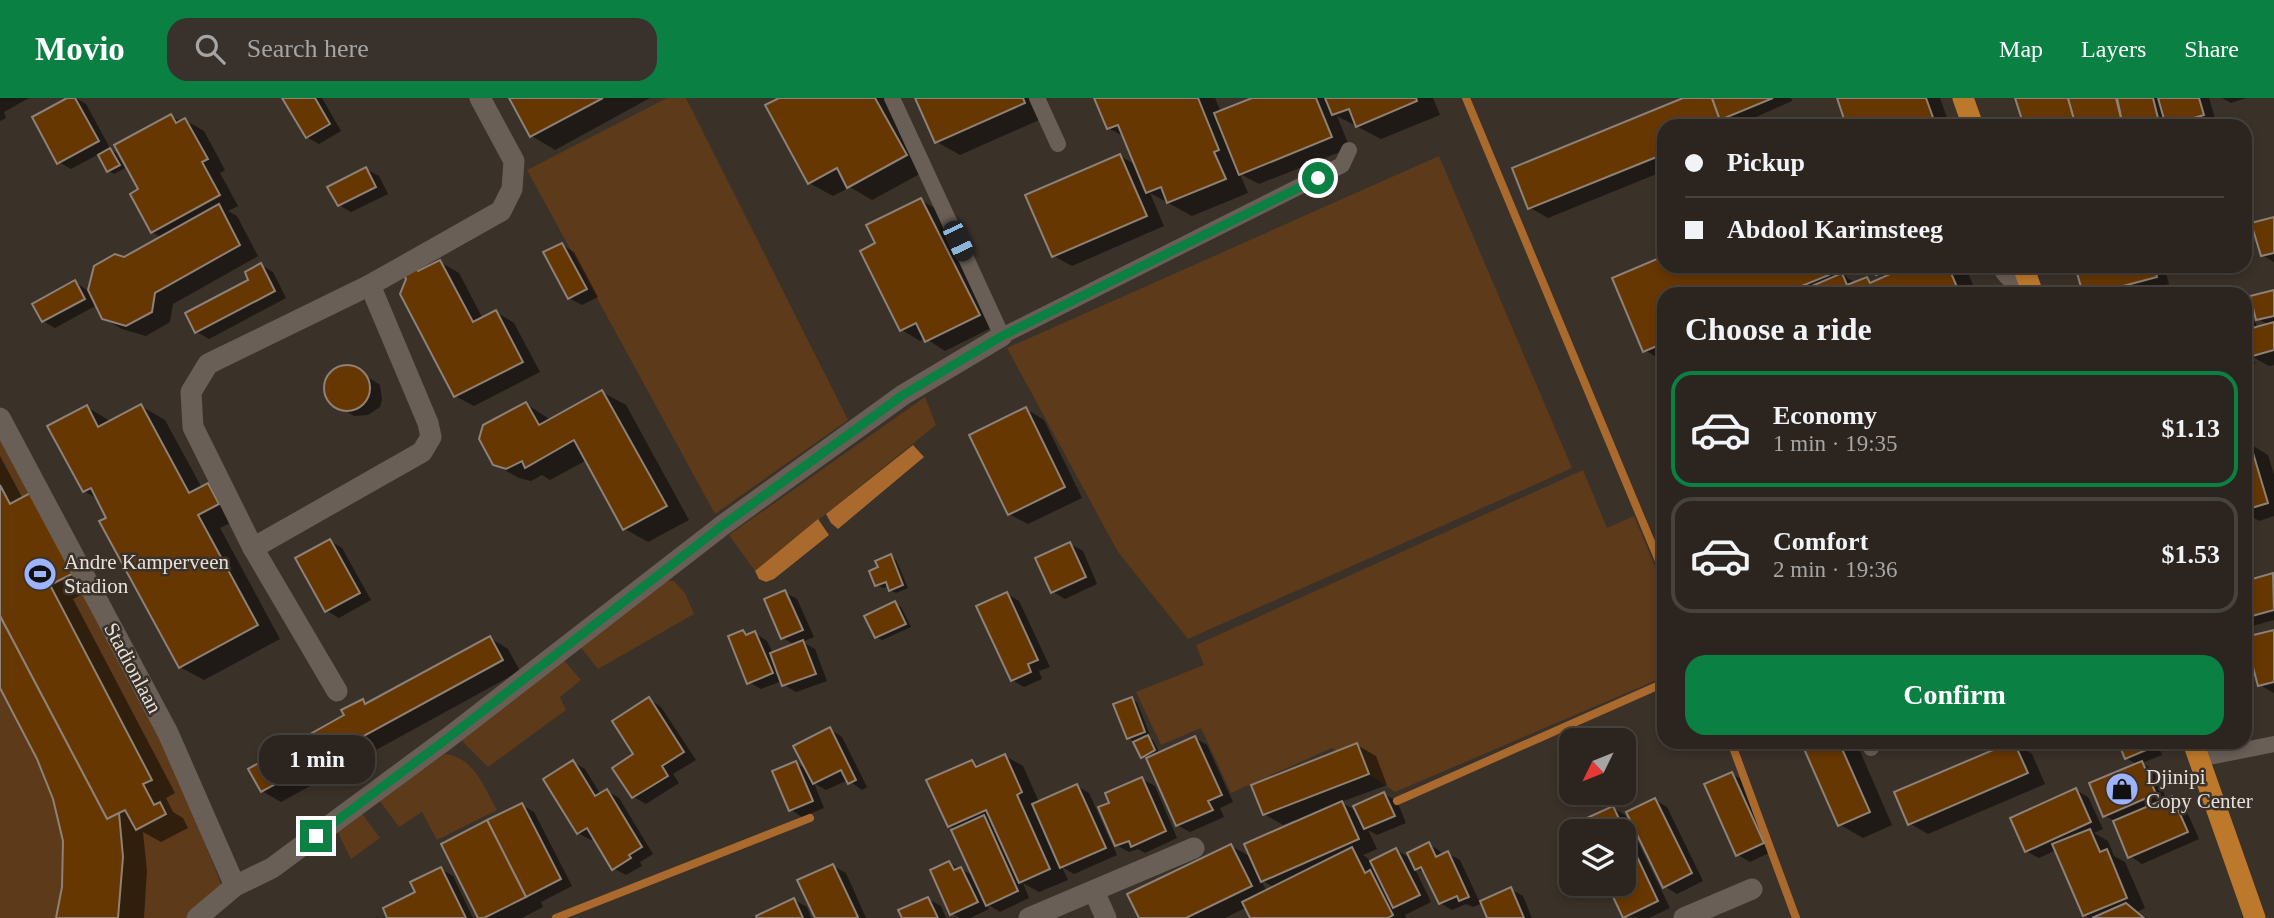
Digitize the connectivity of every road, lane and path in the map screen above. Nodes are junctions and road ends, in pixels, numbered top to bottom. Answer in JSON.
{"nodes":[{"id":1,"x":480,"y":98,"type":"edge"},
{"id":2,"x":892,"y":98,"type":"edge"},
{"id":3,"x":1037,"y":98,"type":"edge"},
{"id":4,"x":1963,"y":98,"type":"edge"},
{"id":5,"x":1970,"y":119,"type":"edge"},
{"id":6,"x":1058,"y":144,"type":"dead end"},
{"id":7,"x":1349,"y":150,"type":"dead end"},
{"id":8,"x":2002,"y":273,"type":"edge"},
{"id":9,"x":370,"y":285,"type":"junction"},
{"id":10,"x":2023,"y":287,"type":"edge"},
{"id":11,"x":1002,"y":336,"type":"junction"},
{"id":12,"x":0,"y":418,"type":"edge"},
{"id":13,"x":253,"y":548,"type":"junction"},
{"id":14,"x":337,"y":691,"type":"dead end"},
{"id":15,"x":2274,"y":744,"type":"edge"},
{"id":16,"x":2252,"y":746,"type":"edge"},
{"id":17,"x":2218,"y":749,"type":"edge"},
{"id":18,"x":2196,"y":751,"type":"edge"},
{"id":19,"x":1194,"y":848,"type":"dead end"},
{"id":20,"x":234,"y":886,"type":"junction"},
{"id":21,"x":1752,"y":888,"type":"dead end"},
{"id":22,"x":1094,"y":891,"type":"junction"},
{"id":23,"x":197,"y":918,"type":"edge"},
{"id":24,"x":1028,"y":918,"type":"edge"},
{"id":25,"x":1106,"y":918,"type":"edge"},
{"id":26,"x":1684,"y":918,"type":"edge"},
{"id":27,"x":2255,"y":918,"type":"edge"}],
"edges":[{"from":1,"to":9,"type":"street"},
{"from":2,"to":11,"type":"lane"},
{"from":3,"to":6,"type":"lane"},
{"from":4,"to":5,"type":"main road"},
{"from":7,"to":11,"type":"lane"},
{"from":8,"to":10,"type":"lane"},
{"from":9,"to":13,"type":"street"},
{"from":9,"to":13,"type":"street"},
{"from":11,"to":20,"type":"street"},
{"from":12,"to":20,"type":"street","name":"Stadionlaan"},
{"from":13,"to":14,"type":"street"},
{"from":15,"to":16,"type":"lane"},
{"from":17,"to":18,"type":"lane"},
{"from":18,"to":27,"type":"main road"},
{"from":19,"to":22,"type":"street"},
{"from":20,"to":23,"type":"street"},
{"from":21,"to":26,"type":"street"},
{"from":22,"to":24,"type":"street"},
{"from":22,"to":25,"type":"street"}]}
